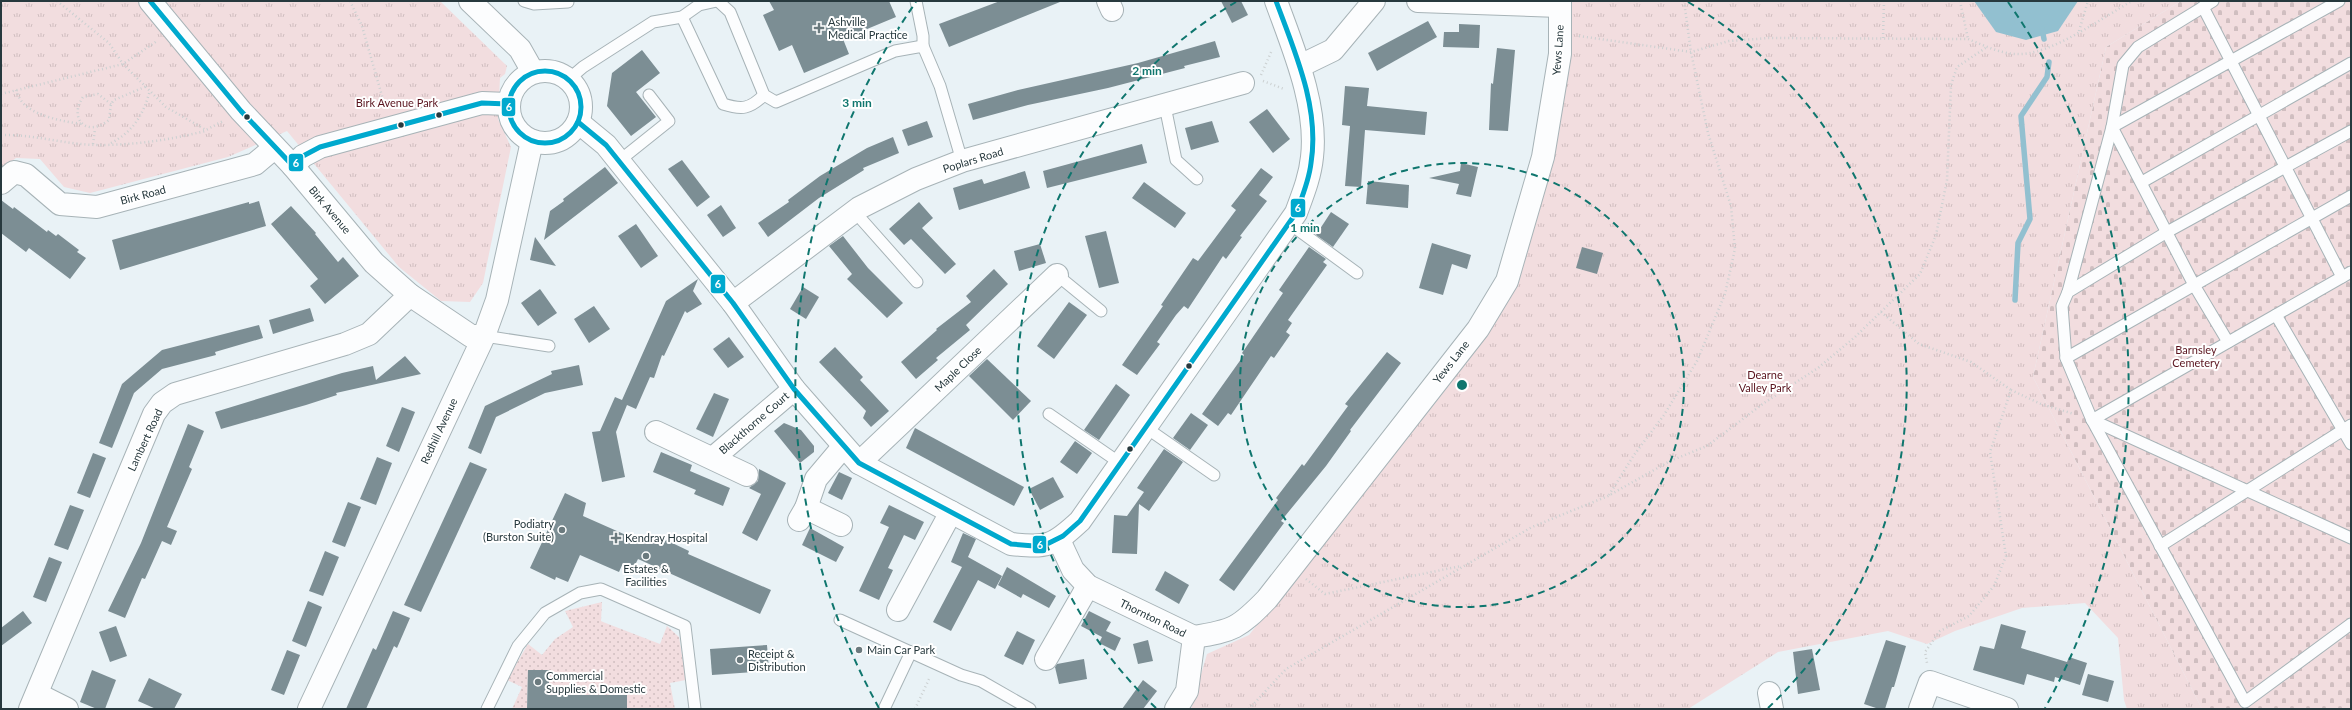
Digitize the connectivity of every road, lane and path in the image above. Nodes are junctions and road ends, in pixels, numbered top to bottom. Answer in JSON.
{"nodes":[{"id":1,"x":57,"y":1,"type":"edge"},
{"id":2,"x":150,"y":1,"type":"edge"},
{"id":3,"x":350,"y":1,"type":"edge"},
{"id":4,"x":470,"y":1,"type":"edge"},
{"id":5,"x":524,"y":1,"type":"edge"},
{"id":6,"x":718,"y":1,"type":"edge"},
{"id":7,"x":916,"y":1,"type":"edge"},
{"id":8,"x":1276,"y":1,"type":"edge"},
{"id":9,"x":1374,"y":1,"type":"edge"},
{"id":10,"x":1418,"y":1,"type":"edge"},
{"id":11,"x":1684,"y":1,"type":"edge"},
{"id":12,"x":1884,"y":1,"type":"edge"},
{"id":13,"x":1960,"y":1,"type":"edge"},
{"id":14,"x":2088,"y":1,"type":"edge"},
{"id":15,"x":2132,"y":1,"type":"edge"},
{"id":16,"x":2213,"y":1,"type":"edge"},
{"id":17,"x":2339,"y":1,"type":"edge"},
{"id":18,"x":568,"y":2,"type":"dead end"},
{"id":19,"x":1560,"y":4,"type":"edge"},
{"id":20,"x":2203,"y":7,"type":"junction"},
{"id":21,"x":682,"y":16,"type":"junction"},
{"id":22,"x":173,"y":27,"type":"junction"},
{"id":23,"x":2079,"y":31,"type":"junction"},
{"id":24,"x":1561,"y":33,"type":"junction"},
{"id":25,"x":1883,"y":38,"type":"junction"},
{"id":26,"x":1968,"y":39,"type":"junction"},
{"id":27,"x":922,"y":46,"type":"junction"},
{"id":28,"x":1987,"y":47,"type":"junction"},
{"id":29,"x":1691,"y":52,"type":"junction"},
{"id":30,"x":2230,"y":62,"type":"junction"},
{"id":31,"x":2351,"y":63,"type":"edge"},
{"id":32,"x":123,"y":64,"type":"junction"},
{"id":33,"x":1300,"y":66,"type":"junction"},
{"id":34,"x":533,"y":72,"type":"junction"},
{"id":35,"x":569,"y":80,"type":"junction"},
{"id":36,"x":1243,"y":84,"type":"dead end"},
{"id":37,"x":147,"y":86,"type":"junction"},
{"id":38,"x":16,"y":90,"type":"junction"},
{"id":39,"x":150,"y":90,"type":"junction"},
{"id":40,"x":1,"y":94,"type":"edge"},
{"id":41,"x":649,"y":95,"type":"dead end"},
{"id":42,"x":764,"y":95,"type":"junction"},
{"id":43,"x":111,"y":104,"type":"junction"},
{"id":44,"x":508,"y":104,"type":"junction"},
{"id":45,"x":1164,"y":106,"type":"junction"},
{"id":46,"x":241,"y":111,"type":"junction"},
{"id":47,"x":2259,"y":115,"type":"junction"},
{"id":48,"x":578,"y":122,"type":"junction"},
{"id":49,"x":83,"y":124,"type":"junction"},
{"id":50,"x":2112,"y":127,"type":"junction"},
{"id":51,"x":391,"y":128,"type":"junction"},
{"id":52,"x":95,"y":129,"type":"junction"},
{"id":53,"x":206,"y":130,"type":"junction"},
{"id":54,"x":2351,"y":131,"type":"edge"},
{"id":55,"x":1,"y":135,"type":"edge"},
{"id":56,"x":532,"y":141,"type":"junction"},
{"id":57,"x":93,"y":144,"type":"junction"},
{"id":58,"x":108,"y":144,"type":"junction"},
{"id":59,"x":274,"y":148,"type":"junction"},
{"id":60,"x":619,"y":161,"type":"junction"},
{"id":61,"x":962,"y":161,"type":"junction"},
{"id":62,"x":293,"y":166,"type":"junction"},
{"id":63,"x":2286,"y":168,"type":"junction"},
{"id":64,"x":8,"y":177,"type":"edge"},
{"id":65,"x":1197,"y":179,"type":"dead end"},
{"id":66,"x":2142,"y":182,"type":"junction"},
{"id":67,"x":2351,"y":196,"type":"edge"},
{"id":68,"x":854,"y":211,"type":"junction"},
{"id":69,"x":2311,"y":218,"type":"junction"},
{"id":70,"x":1290,"y":224,"type":"junction"},
{"id":71,"x":2168,"y":232,"type":"junction"},
{"id":72,"x":1357,"y":273,"type":"dead end"},
{"id":73,"x":2347,"y":274,"type":"edge"},
{"id":74,"x":1057,"y":275,"type":"joint"},
{"id":75,"x":917,"y":282,"type":"dead end"},
{"id":76,"x":2194,"y":285,"type":"junction"},
{"id":77,"x":2068,"y":292,"type":"junction"},
{"id":78,"x":410,"y":295,"type":"junction"},
{"id":79,"x":733,"y":303,"type":"junction"},
{"id":80,"x":1101,"y":311,"type":"dead end"},
{"id":81,"x":1881,"y":312,"type":"junction"},
{"id":82,"x":2276,"y":314,"type":"junction"},
{"id":83,"x":484,"y":336,"type":"junction"},
{"id":84,"x":2228,"y":342,"type":"junction"},
{"id":85,"x":548,"y":346,"type":"dead end"},
{"id":86,"x":2066,"y":358,"type":"junction"},
{"id":87,"x":794,"y":389,"type":"junction"},
{"id":88,"x":2011,"y":390,"type":"junction"},
{"id":89,"x":1048,"y":414,"type":"dead end"},
{"id":90,"x":2092,"y":420,"type":"junction"},
{"id":91,"x":1145,"y":427,"type":"junction"},
{"id":92,"x":2347,"y":428,"type":"edge"},
{"id":93,"x":656,"y":432,"type":"dead end"},
{"id":94,"x":2351,"y":444,"type":"edge"},
{"id":95,"x":843,"y":447,"type":"junction"},
{"id":96,"x":713,"y":458,"type":"junction"},
{"id":97,"x":1120,"y":463,"type":"junction"},
{"id":98,"x":859,"y":464,"type":"junction"},
{"id":99,"x":1214,"y":475,"type":"dead end"},
{"id":100,"x":747,"y":476,"type":"dead end"},
{"id":101,"x":2249,"y":491,"type":"junction"},
{"id":102,"x":1608,"y":496,"type":"junction"},
{"id":103,"x":951,"y":512,"type":"junction"},
{"id":104,"x":841,"y":524,"type":"dead end"},
{"id":105,"x":2351,"y":538,"type":"edge"},
{"id":106,"x":1059,"y":540,"type":"junction"},
{"id":107,"x":2160,"y":546,"type":"junction"},
{"id":108,"x":1464,"y":566,"type":"junction"},
{"id":109,"x":1304,"y":577,"type":"dead end"},
{"id":110,"x":1088,"y":586,"type":"junction"},
{"id":111,"x":898,"y":610,"type":"dead end"},
{"id":112,"x":840,"y":620,"type":"dead end"},
{"id":113,"x":2351,"y":624,"type":"edge"},
{"id":114,"x":1194,"y":638,"type":"junction"},
{"id":115,"x":911,"y":652,"type":"junction"},
{"id":116,"x":1046,"y":660,"type":"dead end"},
{"id":117,"x":937,"y":663,"type":"junction"},
{"id":118,"x":1930,"y":682,"type":"junction"},
{"id":119,"x":33,"y":702,"type":"edge"},
{"id":120,"x":67,"y":709,"type":"edge"},
{"id":121,"x":310,"y":709,"type":"edge"},
{"id":122,"x":488,"y":709,"type":"edge"},
{"id":123,"x":695,"y":709,"type":"edge"},
{"id":124,"x":884,"y":709,"type":"edge"},
{"id":125,"x":915,"y":709,"type":"edge"},
{"id":126,"x":1028,"y":709,"type":"edge"},
{"id":127,"x":1176,"y":709,"type":"edge"},
{"id":128,"x":1249,"y":709,"type":"edge"},
{"id":129,"x":1920,"y":709,"type":"edge"},
{"id":130,"x":2007,"y":709,"type":"edge"}],
"edges":[{"from":1,"to":32,"type":"path"},
{"from":2,"to":22,"type":"street","name":"Birk Avenue"},
{"from":3,"to":51,"type":"path"},
{"from":4,"to":34,"type":"street"},
{"from":5,"to":18,"type":"lane"},
{"from":6,"to":21,"type":"lane"},
{"from":6,"to":42,"type":"lane"},
{"from":7,"to":27,"type":"lane"},
{"from":8,"to":33,"type":"street"},
{"from":9,"to":33,"type":"street"},
{"from":10,"to":19,"type":"street"},
{"from":11,"to":29,"type":"path"},
{"from":12,"to":25,"type":"path"},
{"from":13,"to":26,"type":"path"},
{"from":14,"to":23,"type":"path"},
{"from":15,"to":23,"type":"path"},
{"from":16,"to":20,"type":"lane"},
{"from":17,"to":30,"type":"lane"},
{"from":19,"to":24,"type":"street","name":"Yews Lane"},
{"from":20,"to":30,"type":"lane"},
{"from":20,"to":50,"type":"lane"},
{"from":21,"to":35,"type":"lane"},
{"from":21,"to":42,"type":"lane"},
{"from":22,"to":32,"type":"path"},
{"from":22,"to":46,"type":"street","name":"Birk Avenue"},
{"from":23,"to":28,"type":"path"},
{"from":24,"to":29,"type":"path"},
{"from":24,"to":114,"type":"street","name":"Yews Lane"},
{"from":25,"to":26,"type":"path"},
{"from":25,"to":29,"type":"path"},
{"from":26,"to":28,"type":"path"},
{"from":27,"to":42,"type":"lane"},
{"from":27,"to":61,"type":"lane"},
{"from":28,"to":81,"type":"path"},
{"from":29,"to":102,"type":"path"},
{"from":30,"to":47,"type":"lane"},
{"from":30,"to":50,"type":"lane"},
{"from":31,"to":47,"type":"lane"},
{"from":32,"to":37,"type":"path"},
{"from":32,"to":38,"type":"path"},
{"from":33,"to":70,"type":"street"},
{"from":34,"to":35,"type":"street"},
{"from":34,"to":44,"type":"street"},
{"from":35,"to":48,"type":"street"},
{"from":36,"to":45,"type":"street","name":"Poplars Road"},
{"from":37,"to":39,"type":"path"},
{"from":37,"to":43,"type":"path"},
{"from":38,"to":40,"type":"path"},
{"from":38,"to":49,"type":"path"},
{"from":39,"to":53,"type":"path"},
{"from":39,"to":58,"type":"path"},
{"from":41,"to":60,"type":"lane"},
{"from":43,"to":49,"type":"path"},
{"from":43,"to":52,"type":"path"},
{"from":44,"to":51,"type":"street"},
{"from":44,"to":56,"type":"street"},
{"from":45,"to":61,"type":"street","name":"Poplars Road"},
{"from":45,"to":65,"type":"lane"},
{"from":46,"to":53,"type":"path"},
{"from":46,"to":59,"type":"street","name":"Birk Avenue"},
{"from":47,"to":63,"type":"lane"},
{"from":47,"to":66,"type":"lane"},
{"from":48,"to":56,"type":"street"},
{"from":48,"to":60,"type":"street"},
{"from":49,"to":52,"type":"path"},
{"from":50,"to":66,"type":"lane"},
{"from":50,"to":77,"type":"lane"},
{"from":51,"to":62,"type":"street"},
{"from":52,"to":57,"type":"path"},
{"from":53,"to":58,"type":"path"},
{"from":54,"to":63,"type":"lane"},
{"from":55,"to":57,"type":"path"},
{"from":56,"to":83,"type":"street","name":"Redhill Avenue"},
{"from":57,"to":58,"type":"path"},
{"from":59,"to":62,"type":"street","name":"Birk Avenue"},
{"from":59,"to":64,"type":"street","name":"Birk Road"},
{"from":60,"to":79,"type":"street"},
{"from":61,"to":68,"type":"street","name":"Poplars Road"},
{"from":62,"to":78,"type":"street","name":"Birk Avenue"},
{"from":63,"to":69,"type":"lane"},
{"from":63,"to":71,"type":"lane"},
{"from":66,"to":71,"type":"lane"},
{"from":67,"to":69,"type":"lane"},
{"from":68,"to":75,"type":"lane"},
{"from":68,"to":79,"type":"street","name":"Poplars Road"},
{"from":69,"to":73,"type":"lane"},
{"from":69,"to":76,"type":"lane"},
{"from":70,"to":72,"type":"lane"},
{"from":70,"to":91,"type":"street"},
{"from":71,"to":76,"type":"lane"},
{"from":71,"to":77,"type":"lane"},
{"from":73,"to":82,"type":"lane"},
{"from":74,"to":80,"type":"lane"},
{"from":74,"to":98,"type":"street","name":"Maple Close"},
{"from":76,"to":84,"type":"lane"},
{"from":76,"to":86,"type":"lane"},
{"from":77,"to":86,"type":"lane"},
{"from":78,"to":83,"type":"street","name":"Birk Avenue"},
{"from":78,"to":119,"type":"street","name":"Lambert Road"},
{"from":79,"to":87,"type":"street"},
{"from":81,"to":88,"type":"path"},
{"from":81,"to":102,"type":"path"},
{"from":82,"to":84,"type":"lane"},
{"from":82,"to":92,"type":"lane"},
{"from":83,"to":85,"type":"lane"},
{"from":83,"to":121,"type":"street","name":"Redhill Avenue"},
{"from":84,"to":90,"type":"lane"},
{"from":86,"to":90,"type":"lane"},
{"from":87,"to":95,"type":"street"},
{"from":87,"to":96,"type":"street","name":"Blackthorne Court"},
{"from":88,"to":90,"type":"path"},
{"from":88,"to":118,"type":"path"},
{"from":89,"to":97,"type":"lane"},
{"from":90,"to":101,"type":"lane"},
{"from":90,"to":107,"type":"lane"},
{"from":91,"to":97,"type":"street"},
{"from":91,"to":99,"type":"lane"},
{"from":92,"to":94,"type":"lane"},
{"from":92,"to":101,"type":"lane"},
{"from":93,"to":96,"type":"street","name":"Blackthorne Court"},
{"from":95,"to":98,"type":"street"},
{"from":95,"to":104,"type":"street"},
{"from":96,"to":100,"type":"street","name":"Blackthorne Court"},
{"from":97,"to":106,"type":"street"},
{"from":98,"to":103,"type":"street"},
{"from":101,"to":105,"type":"lane"},
{"from":101,"to":107,"type":"lane"},
{"from":102,"to":108,"type":"path"},
{"from":103,"to":106,"type":"street"},
{"from":103,"to":111,"type":"street"},
{"from":106,"to":110,"type":"street","name":"Thornton Road"},
{"from":107,"to":113,"type":"lane"},
{"from":108,"to":109,"type":"path"},
{"from":108,"to":128,"type":"path"},
{"from":110,"to":114,"type":"street","name":"Thornton Road"},
{"from":110,"to":116,"type":"street"},
{"from":112,"to":115,"type":"lane"},
{"from":114,"to":127,"type":"street","name":"Thornton Road"},
{"from":115,"to":117,"type":"lane"},
{"from":115,"to":124,"type":"lane"},
{"from":117,"to":125,"type":"path"},
{"from":117,"to":126,"type":"lane"},
{"from":118,"to":129,"type":"street"},
{"from":118,"to":130,"type":"street"},
{"from":119,"to":120,"type":"street"},
{"from":122,"to":123,"type":"lane"}]}
